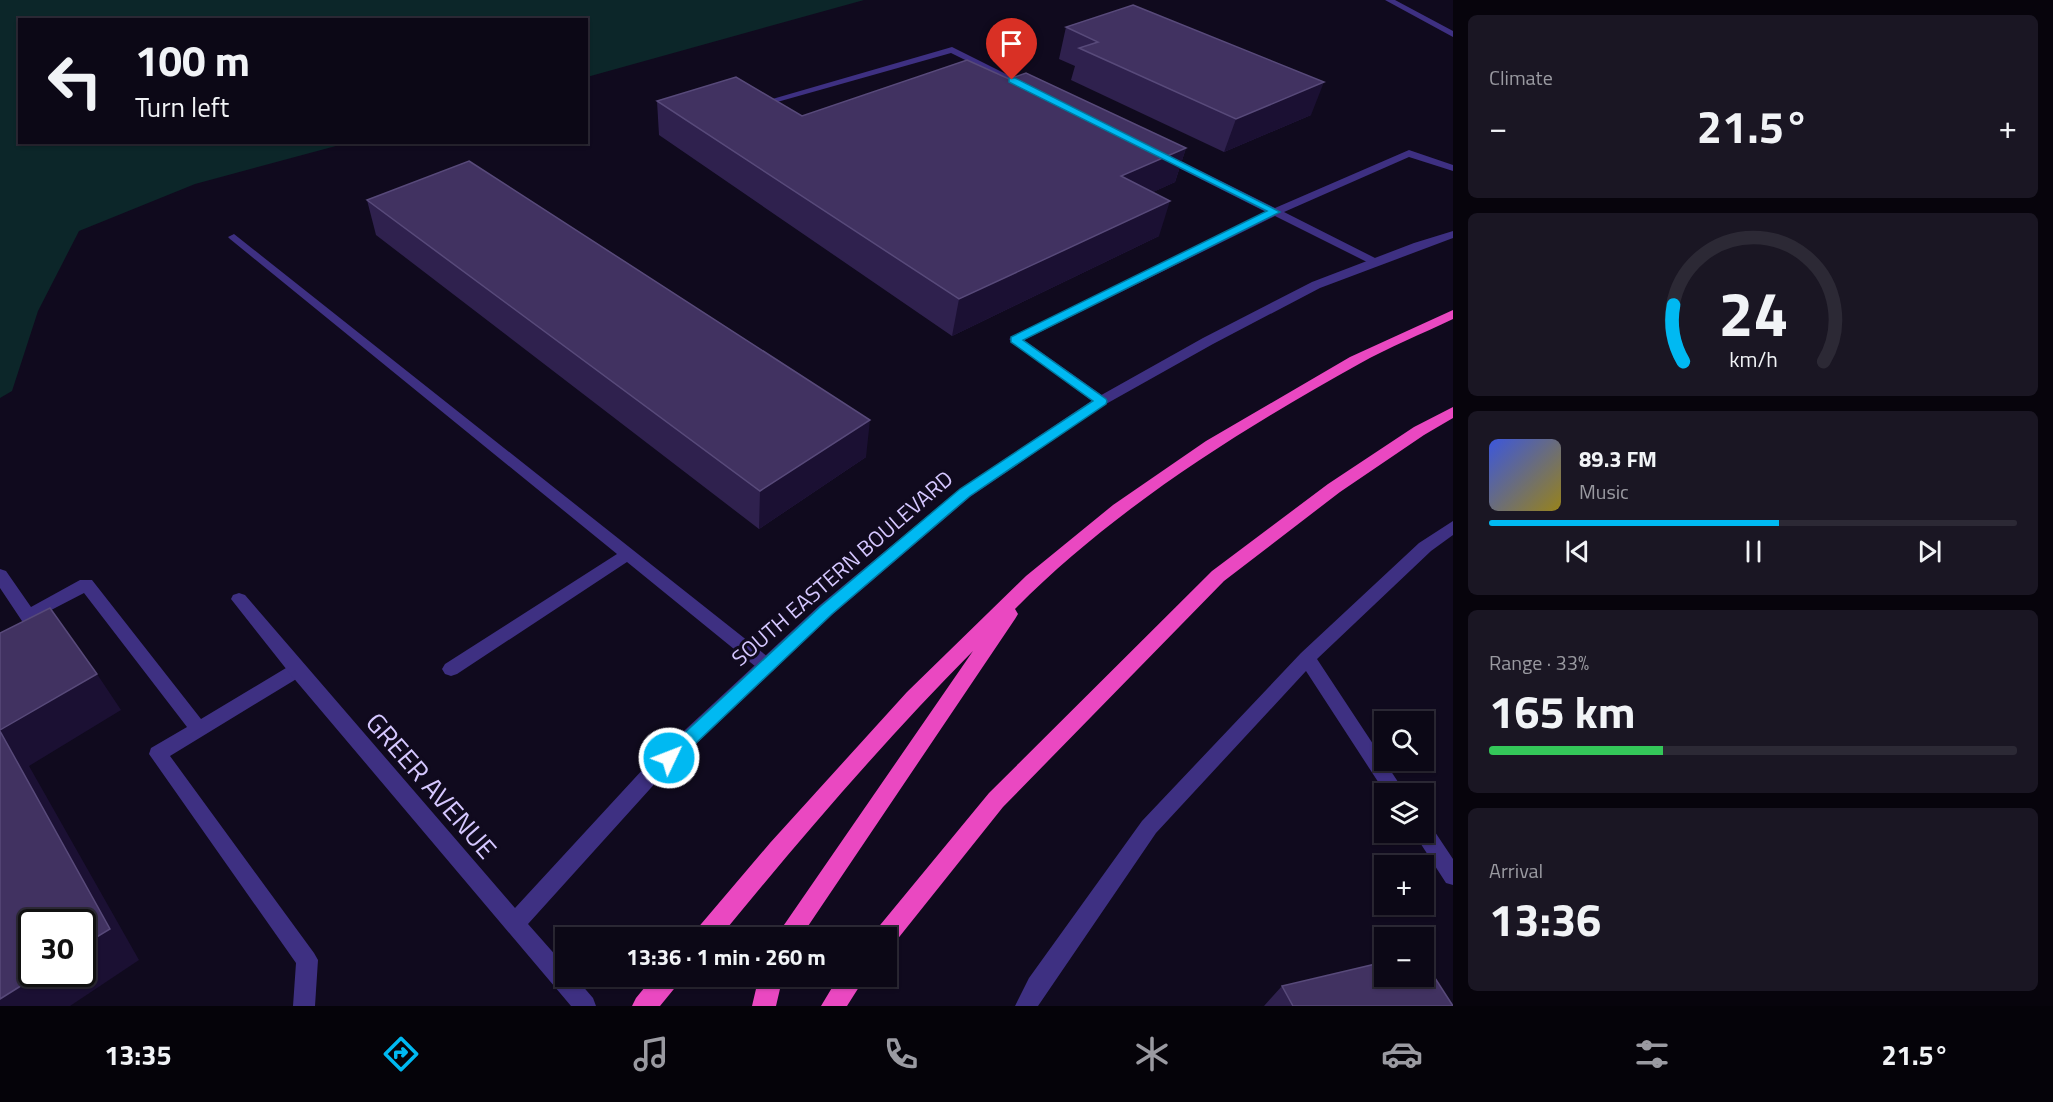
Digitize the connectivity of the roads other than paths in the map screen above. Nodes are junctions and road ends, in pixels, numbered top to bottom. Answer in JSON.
{"nodes":[{"id":1,"x":1389,"y":0,"type":"edge"},
{"id":2,"x":1453,"y":34,"type":"edge"},
{"id":3,"x":1035,"y":91,"type":"edge"},
{"id":4,"x":760,"y":104,"type":"edge"},
{"id":5,"x":1150,"y":149,"type":"edge"},
{"id":6,"x":1453,"y":168,"type":"edge"},
{"id":7,"x":1275,"y":212,"type":"junction"},
{"id":8,"x":1453,"y":234,"type":"edge"},
{"id":9,"x":234,"y":237,"type":"dead end"},
{"id":10,"x":1375,"y":262,"type":"junction"},
{"id":11,"x":1453,"y":314,"type":"edge"},
{"id":12,"x":1101,"y":401,"type":"junction"},
{"id":13,"x":1453,"y":412,"type":"edge"},
{"id":14,"x":1453,"y":527,"type":"edge"},
{"id":15,"x":628,"y":554,"type":"junction"},
{"id":16,"x":0,"y":575,"type":"edge"},
{"id":17,"x":1032,"y":581,"type":"junction"},
{"id":18,"x":239,"y":598,"type":"dead end"},
{"id":19,"x":1307,"y":658,"type":"junction"},
{"id":20,"x":767,"y":666,"type":"junction"},
{"id":21,"x":451,"y":669,"type":"dead end"},
{"id":22,"x":297,"y":670,"type":"junction"},
{"id":23,"x":199,"y":729,"type":"junction"},
{"id":24,"x":1390,"y":783,"type":"edge"},
{"id":25,"x":1431,"y":843,"type":"edge"},
{"id":26,"x":1453,"y":876,"type":"edge"},
{"id":27,"x":515,"y":923,"type":"junction"},
{"id":28,"x":713,"y":927,"type":"edge"},
{"id":29,"x":794,"y":927,"type":"edge"},
{"id":30,"x":893,"y":927,"type":"edge"},
{"id":31,"x":660,"y":987,"type":"edge"},
{"id":32,"x":768,"y":987,"type":"edge"},
{"id":33,"x":846,"y":987,"type":"edge"},
{"id":34,"x":304,"y":1006,"type":"edge"},
{"id":35,"x":585,"y":1006,"type":"edge"},
{"id":36,"x":644,"y":1006,"type":"edge"},
{"id":37,"x":764,"y":1006,"type":"edge"},
{"id":38,"x":833,"y":1006,"type":"edge"},
{"id":39,"x":1026,"y":1006,"type":"edge"}],
"edges":[{"from":1,"to":2,"type":"street"},
{"from":3,"to":4,"type":"street"},
{"from":5,"to":7,"type":"street"},
{"from":6,"to":7,"type":"street"},
{"from":7,"to":10,"type":"street"},
{"from":7,"to":12,"type":"street"},
{"from":8,"to":10,"type":"street","name":"SOUTH EASTERN BOULEVARD"},
{"from":9,"to":15,"type":"street"},
{"from":10,"to":12,"type":"street","name":"SOUTH EASTERN BOULEVARD"},
{"from":11,"to":17,"type":"highway"},
{"from":12,"to":20,"type":"street","name":"SOUTH EASTERN BOULEVARD"},
{"from":13,"to":30,"type":"highway"},
{"from":14,"to":19,"type":"street"},
{"from":15,"to":20,"type":"street"},
{"from":15,"to":21,"type":"street"},
{"from":16,"to":23,"type":"street"},
{"from":17,"to":28,"type":"highway"},
{"from":17,"to":29,"type":"highway"},
{"from":18,"to":22,"type":"street","name":"GREER AVENUE"},
{"from":19,"to":24,"type":"street"},
{"from":19,"to":39,"type":"street"},
{"from":20,"to":27,"type":"street","name":"SOUTH EASTERN BOULEVARD"},
{"from":22,"to":23,"type":"street"},
{"from":22,"to":27,"type":"street","name":"GREER AVENUE"},
{"from":23,"to":34,"type":"street"},
{"from":25,"to":26,"type":"street"},
{"from":27,"to":35,"type":"street","name":"GREER AVENUE"},
{"from":31,"to":36,"type":"highway"},
{"from":32,"to":37,"type":"highway"},
{"from":33,"to":38,"type":"highway"}]}
